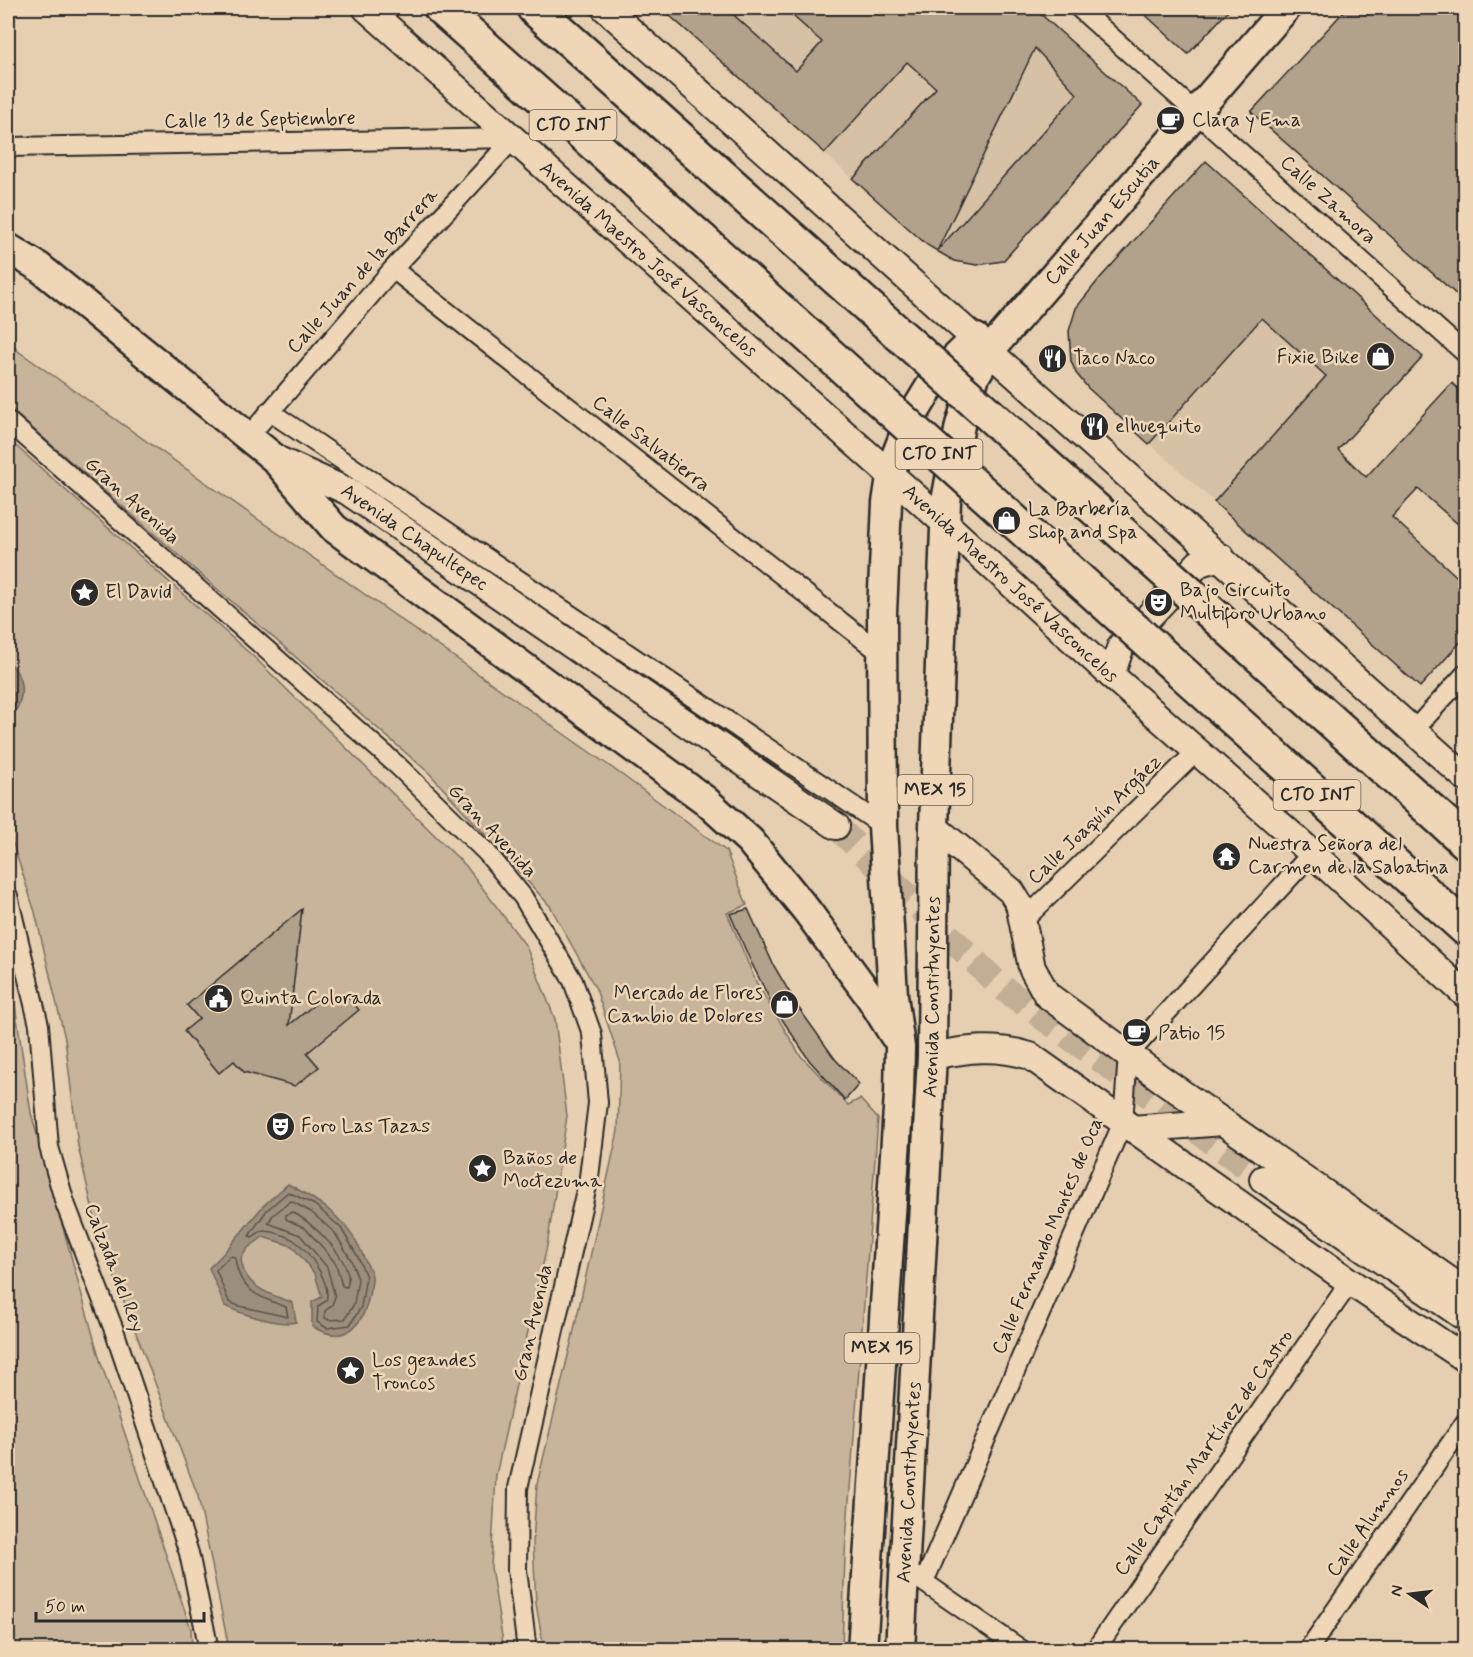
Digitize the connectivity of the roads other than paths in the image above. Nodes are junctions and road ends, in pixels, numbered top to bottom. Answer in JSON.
{"nodes":[{"id":1,"x":366,"y":8,"type":"edge"},
{"id":2,"x":441,"y":8,"type":"edge"},
{"id":3,"x":534,"y":8,"type":"edge"},
{"id":4,"x":1079,"y":8,"type":"edge"},
{"id":5,"x":1286,"y":8,"type":"edge"},
{"id":6,"x":614,"y":10,"type":"edge"},
{"id":7,"x":1196,"y":112,"type":"junction"},
{"id":8,"x":514,"y":138,"type":"junction"},
{"id":9,"x":8,"y":147,"type":"edge"},
{"id":10,"x":8,"y":233,"type":"edge"},
{"id":11,"x":8,"y":248,"type":"edge"},
{"id":12,"x":39,"y":267,"type":"junction"},
{"id":13,"x":393,"y":269,"type":"junction"},
{"id":14,"x":983,"y":344,"type":"junction"},
{"id":15,"x":1466,"y":354,"type":"edge"},
{"id":16,"x":269,"y":411,"type":"junction"},
{"id":17,"x":8,"y":421,"type":"edge"},
{"id":18,"x":248,"y":437,"type":"junction"},
{"id":19,"x":274,"y":458,"type":"junction"},
{"id":20,"x":891,"y":476,"type":"junction"},
{"id":21,"x":946,"y":524,"type":"junction"},
{"id":22,"x":1221,"y":558,"type":"junction"},
{"id":23,"x":882,"y":654,"type":"junction"},
{"id":24,"x":1466,"y":673,"type":"edge"},
{"id":25,"x":1111,"y":675,"type":"junction"},
{"id":26,"x":1413,"y":731,"type":"junction"},
{"id":27,"x":1197,"y":751,"type":"junction"},
{"id":28,"x":1466,"y":778,"type":"edge"},
{"id":29,"x":836,"y":826,"type":"tunnel mouth"},
{"id":30,"x":883,"y":826,"type":"junction"},
{"id":31,"x":934,"y":827,"type":"junction"},
{"id":32,"x":1466,"y":842,"type":"edge"},
{"id":33,"x":1312,"y":853,"type":"junction"},
{"id":34,"x":8,"y":896,"type":"edge"},
{"id":35,"x":1023,"y":921,"type":"junction"},
{"id":36,"x":1466,"y":929,"type":"edge"},
{"id":37,"x":1466,"y":995,"type":"edge"},
{"id":38,"x":900,"y":1047,"type":"junction"},
{"id":39,"x":1128,"y":1055,"type":"junction"},
{"id":40,"x":932,"y":1056,"type":"junction"},
{"id":41,"x":1223,"y":1122,"type":"junction"},
{"id":42,"x":1128,"y":1125,"type":"junction"},
{"id":43,"x":1263,"y":1179,"type":"tunnel mouth"},
{"id":44,"x":1350,"y":1282,"type":"junction"},
{"id":45,"x":1466,"y":1292,"type":"edge"},
{"id":46,"x":1466,"y":1318,"type":"edge"},
{"id":47,"x":1466,"y":1359,"type":"edge"},
{"id":48,"x":1466,"y":1421,"type":"edge"},
{"id":49,"x":914,"y":1576,"type":"junction"},
{"id":50,"x":209,"y":1650,"type":"edge"},
{"id":51,"x":527,"y":1650,"type":"edge"},
{"id":52,"x":862,"y":1650,"type":"edge"},
{"id":53,"x":900,"y":1650,"type":"edge"},
{"id":54,"x":1023,"y":1650,"type":"edge"},
{"id":55,"x":1095,"y":1650,"type":"edge"},
{"id":56,"x":1308,"y":1650,"type":"edge"}],
"edges":[{"from":1,"to":8,"type":"main road","name":"Avenida Maestro José Vasconcelos","number":"CTO INT"},
{"from":2,"to":36,"type":"highway","number":"CTO INT","bridge":true},
{"from":3,"to":32,"type":"highway","number":"CTO INT","bridge":true},
{"from":4,"to":7,"type":"street","name":"Calle Zamora"},
{"from":5,"to":7,"type":"main road","name":"Calle Juan Escutia"},
{"from":6,"to":14,"type":"main road"},
{"from":7,"to":14,"type":"main road","name":"Calle Juan Escutia"},
{"from":7,"to":15,"type":"street","name":"Calle Zamora"},
{"from":8,"to":9,"type":"street","name":"Calle 13 de Septiembre"},
{"from":8,"to":13,"type":"street","name":"Calle Juan de la Barrera"},
{"from":8,"to":20,"type":"main road","name":"Avenida Maestro José Vasconcelos","number":"CTO INT"},
{"from":10,"to":12,"type":"main road","name":"Avenida Chapultepec"},
{"from":11,"to":12,"type":"main road"},
{"from":12,"to":18,"type":"main road","name":"Avenida Chapultepec"},
{"from":13,"to":16,"type":"street","name":"Calle Juan de la Barrera"},
{"from":13,"to":23,"type":"street","name":"Calle Salvatierra"},
{"from":14,"to":20,"type":"main road","name":"Avenida Constituyentes"},
{"from":14,"to":21,"type":"main road","name":"Avenida Constituyentes","number":"MEX 15"},
{"from":14,"to":22,"type":"main road"},
{"from":16,"to":18,"type":"street","name":"Calle Juan de la Barrera"},
{"from":16,"to":30,"type":"street","name":"Avenida Chapultepec"},
{"from":17,"to":51,"type":"street","name":"Gran Avenida"},
{"from":18,"to":19,"type":"main road","name":"Avenida Chapultepec"},
{"from":19,"to":29,"type":"main road","name":"Avenida Chapultepec"},
{"from":19,"to":38,"type":"main road"},
{"from":20,"to":21,"type":"main road","name":"Avenida Maestro José Vasconcelos","number":"CTO INT"},
{"from":20,"to":23,"type":"main road","name":"Avenida Constituyentes","number":"MEX 15"},
{"from":21,"to":25,"type":"main road","name":"Avenida Maestro José Vasconcelos","number":"CTO INT"},
{"from":21,"to":31,"type":"main road","name":"Avenida Constituyentes","number":"MEX 15"},
{"from":22,"to":25,"type":"main road"},
{"from":22,"to":26,"type":"main road"},
{"from":23,"to":30,"type":"main road","name":"Avenida Constituyentes","number":"MEX 15"},
{"from":24,"to":26,"type":"street"},
{"from":25,"to":27,"type":"main road","name":"Avenida Maestro José Vasconcelos","number":"CTO INT"},
{"from":26,"to":28,"type":"main road"},
{"from":27,"to":33,"type":"main road","name":"Avenida Maestro José Vasconcelos","number":"CTO INT"},
{"from":27,"to":35,"type":"street","name":"Calle Joaquín Argáez"},
{"from":30,"to":38,"type":"main road","name":"Avenida Constituyentes","number":"MEX 15"},
{"from":31,"to":35,"type":"main road"},
{"from":31,"to":40,"type":"main road","name":"Avenida Constituyentes","number":"MEX 15"},
{"from":33,"to":37,"type":"main road","name":"Avenida Maestro José Vasconcelos","number":"CTO INT"},
{"from":33,"to":39,"type":"street"},
{"from":34,"to":50,"type":"street","name":"Calzada del Rey"},
{"from":35,"to":39,"type":"main road"},
{"from":38,"to":52,"type":"main road","name":"Avenida Constituyentes","number":"MEX 15"},
{"from":39,"to":41,"type":"main road"},
{"from":39,"to":42,"type":"street","name":"Calle Fernando Montes de Oca"},
{"from":40,"to":42,"type":"main road"},
{"from":40,"to":49,"type":"main road","name":"Avenida Constituyentes","number":"MEX 15"},
{"from":41,"to":42,"type":"main road"},
{"from":41,"to":45,"type":"main road"},
{"from":42,"to":44,"type":"main road"},
{"from":42,"to":49,"type":"street","name":"Calle Fernando Montes de Oca"},
{"from":43,"to":46,"type":"main road"},
{"from":44,"to":47,"type":"main road"},
{"from":44,"to":55,"type":"street","name":"Calle Capitán Martínez de Castro"},
{"from":48,"to":56,"type":"street","name":"Calle Alumnos"},
{"from":49,"to":53,"type":"main road","name":"Avenida Constituyentes","number":"MEX 15"},
{"from":49,"to":54,"type":"street"}]}
